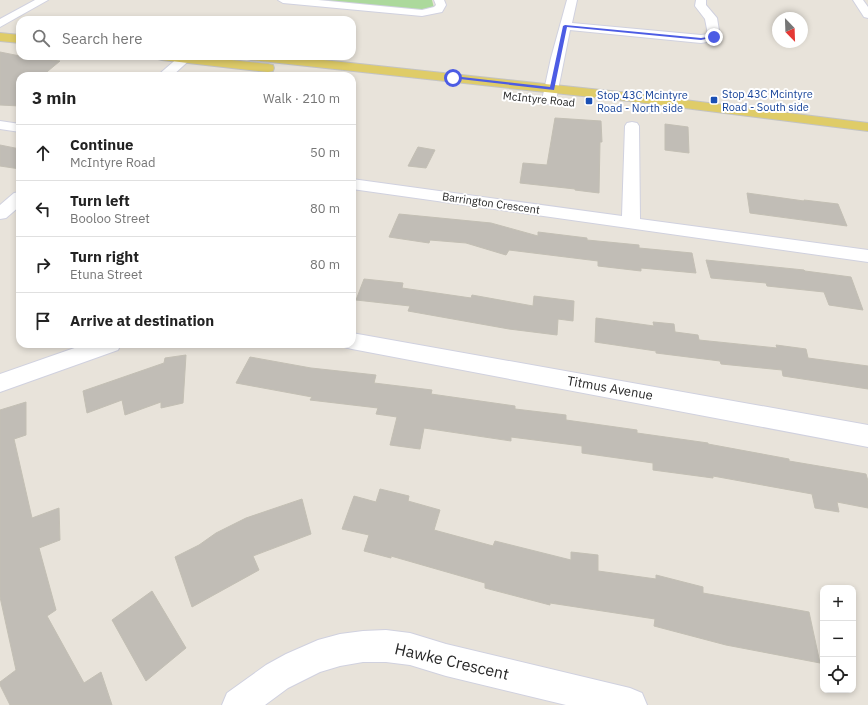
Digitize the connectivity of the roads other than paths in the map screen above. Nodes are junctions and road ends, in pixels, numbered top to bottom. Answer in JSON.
{"nodes":[{"id":1,"x":43,"y":0,"type":"edge"},
{"id":2,"x":283,"y":0,"type":"edge"},
{"id":3,"x":439,"y":0,"type":"edge"},
{"id":4,"x":572,"y":0,"type":"edge"},
{"id":5,"x":701,"y":0,"type":"edge"},
{"id":6,"x":858,"y":0,"type":"edge"},
{"id":7,"x":868,"y":15,"type":"edge"},
{"id":8,"x":0,"y":24,"type":"edge"},
{"id":9,"x":565,"y":26,"type":"junction"},
{"id":10,"x":0,"y":28,"type":"edge"},
{"id":11,"x":16,"y":30,"type":"edge"},
{"id":12,"x":0,"y":37,"type":"edge"},
{"id":13,"x":16,"y":39,"type":"edge"},
{"id":14,"x":183,"y":60,"type":"edge"},
{"id":15,"x":209,"y":60,"type":"edge"},
{"id":16,"x":283,"y":60,"type":"edge"},
{"id":17,"x":169,"y":72,"type":"edge"},
{"id":18,"x":302,"y":72,"type":"edge"},
{"id":19,"x":356,"y":78,"type":"edge"},
{"id":20,"x":551,"y":94,"type":"junction"},
{"id":21,"x":0,"y":125,"type":"edge"},
{"id":22,"x":632,"y":126,"type":"dead end"},
{"id":23,"x":16,"y":127,"type":"edge"},
{"id":24,"x":868,"y":127,"type":"edge"},
{"id":25,"x":868,"y":140,"type":"edge"},
{"id":26,"x":356,"y":185,"type":"edge"},
{"id":27,"x":16,"y":200,"type":"edge"},
{"id":28,"x":0,"y":214,"type":"edge"},
{"id":29,"x":630,"y":222,"type":"junction"},
{"id":30,"x":868,"y":256,"type":"edge"},
{"id":31,"x":356,"y":342,"type":"edge"},
{"id":32,"x":99,"y":348,"type":"edge"},
{"id":33,"x":0,"y":383,"type":"edge"},
{"id":34,"x":868,"y":436,"type":"edge"},
{"id":35,"x":239,"y":705,"type":"edge"},
{"id":36,"x":630,"y":705,"type":"edge"}],
"edges":[{"from":1,"to":8,"type":"street"},
{"from":2,"to":3,"type":"street"},
{"from":4,"to":9,"type":"street"},
{"from":5,"to":9,"type":"street"},
{"from":6,"to":7,"type":"street"},
{"from":9,"to":20,"type":"street"},
{"from":10,"to":11,"type":"main road"},
{"from":12,"to":13,"type":"main road"},
{"from":14,"to":17,"type":"street"},
{"from":15,"to":18,"type":"main road"},
{"from":16,"to":20,"type":"main road","name":"McIntyre Road"},
{"from":19,"to":20,"type":"main road","name":"McIntyre Road"},
{"from":20,"to":24,"type":"main road","name":"McIntyre Road"},
{"from":20,"to":25,"type":"main road","name":"McIntyre Road"},
{"from":21,"to":23,"type":"street"},
{"from":22,"to":29,"type":"street"},
{"from":26,"to":29,"type":"street","name":"Barrington Crescent"},
{"from":27,"to":28,"type":"street"},
{"from":29,"to":30,"type":"street","name":"Barrington Crescent"},
{"from":31,"to":34,"type":"street","name":"Titmus Avenue"},
{"from":32,"to":33,"type":"street"},
{"from":35,"to":36,"type":"street","name":"Hawke Crescent"}]}
